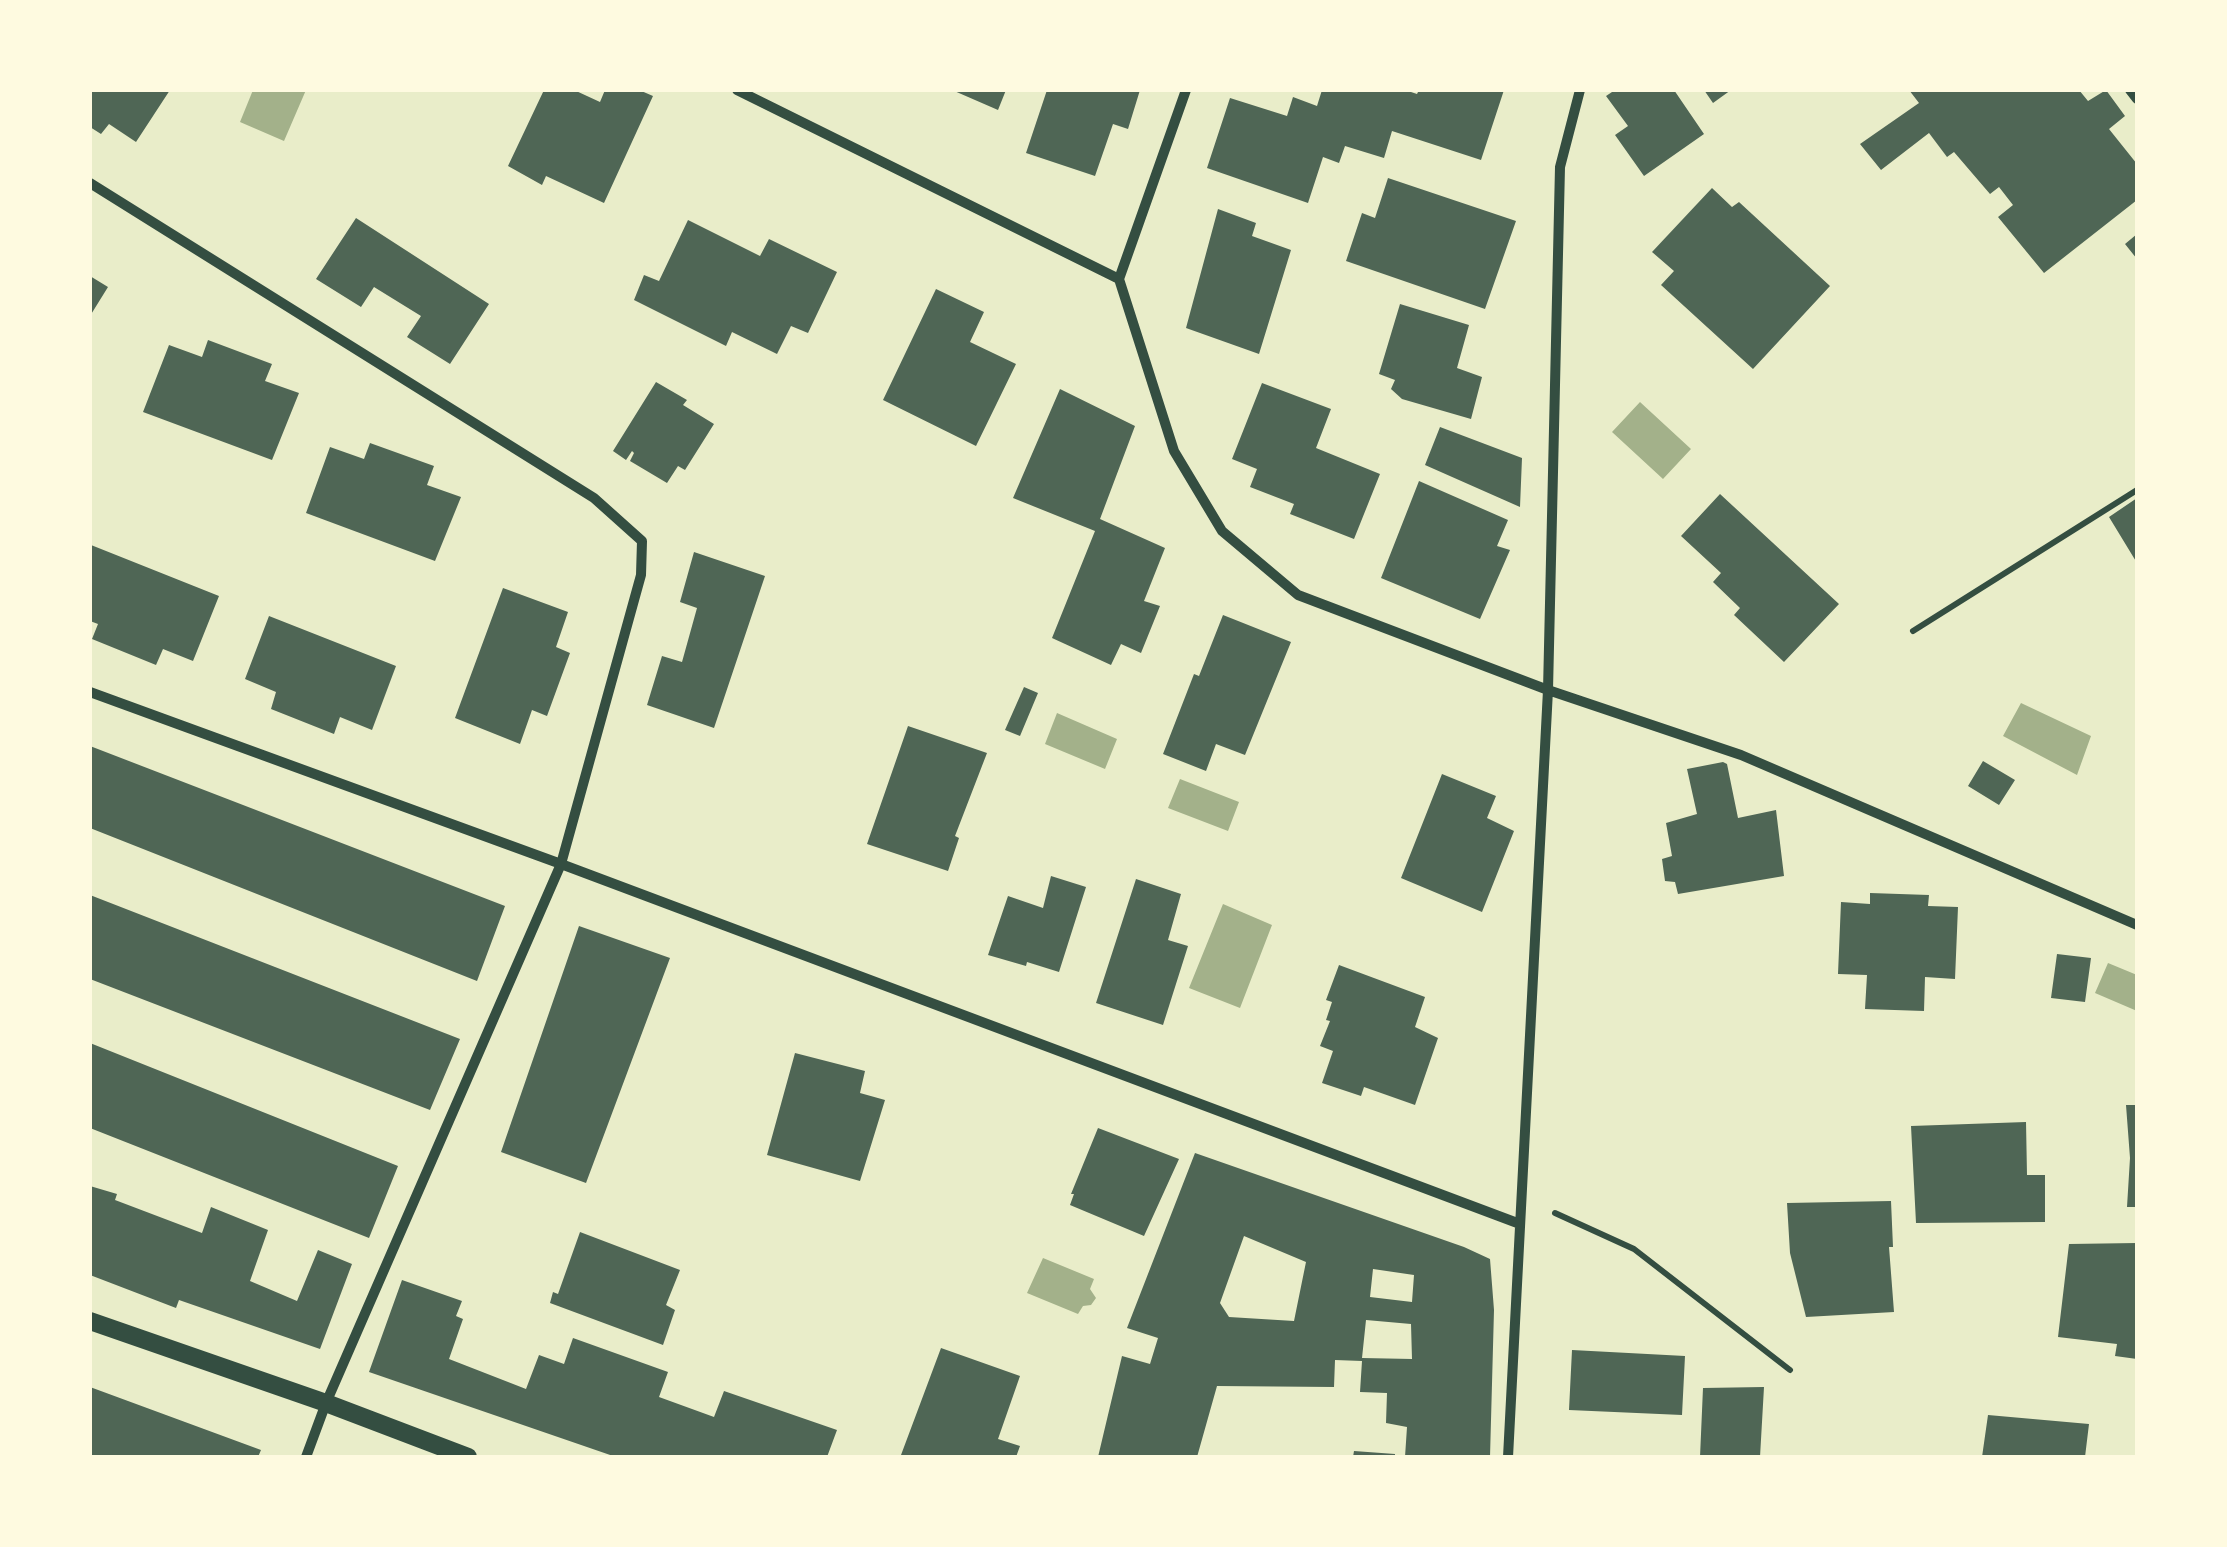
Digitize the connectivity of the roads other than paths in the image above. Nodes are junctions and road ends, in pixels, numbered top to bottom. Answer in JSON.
{"nodes":[{"id":1,"x":737,"y":90,"type":"edge"},
{"id":2,"x":1186,"y":90,"type":"edge"},
{"id":3,"x":1580,"y":90,"type":"edge"},
{"id":4,"x":2130,"y":90,"type":"edge"},
{"id":5,"x":2137,"y":99,"type":"edge"},
{"id":6,"x":90,"y":183,"type":"edge"},
{"id":7,"x":1119,"y":279,"type":"junction"},
{"id":8,"x":1548,"y":690,"type":"junction"},
{"id":9,"x":90,"y":692,"type":"edge"},
{"id":10,"x":561,"y":864,"type":"junction"},
{"id":11,"x":2137,"y":925,"type":"edge"},
{"id":12,"x":1520,"y":1224,"type":"junction"},
{"id":13,"x":90,"y":1321,"type":"edge"},
{"id":14,"x":326,"y":1403,"type":"junction"},
{"id":15,"x":306,"y":1457,"type":"edge"},
{"id":16,"x":468,"y":1457,"type":"edge"},
{"id":17,"x":1508,"y":1457,"type":"edge"}],
"edges":[{"from":1,"to":7,"type":"street"},
{"from":2,"to":7,"type":"street"},
{"from":3,"to":8,"type":"street"},
{"from":4,"to":5,"type":"street"},
{"from":6,"to":10,"type":"street"},
{"from":7,"to":8,"type":"street"},
{"from":8,"to":11,"type":"street"},
{"from":8,"to":12,"type":"street"},
{"from":9,"to":10,"type":"street"},
{"from":10,"to":12,"type":"street"},
{"from":10,"to":14,"type":"street"},
{"from":12,"to":17,"type":"street"},
{"from":13,"to":14,"type":"street"},
{"from":14,"to":15,"type":"street"},
{"from":14,"to":16,"type":"street"}]}
